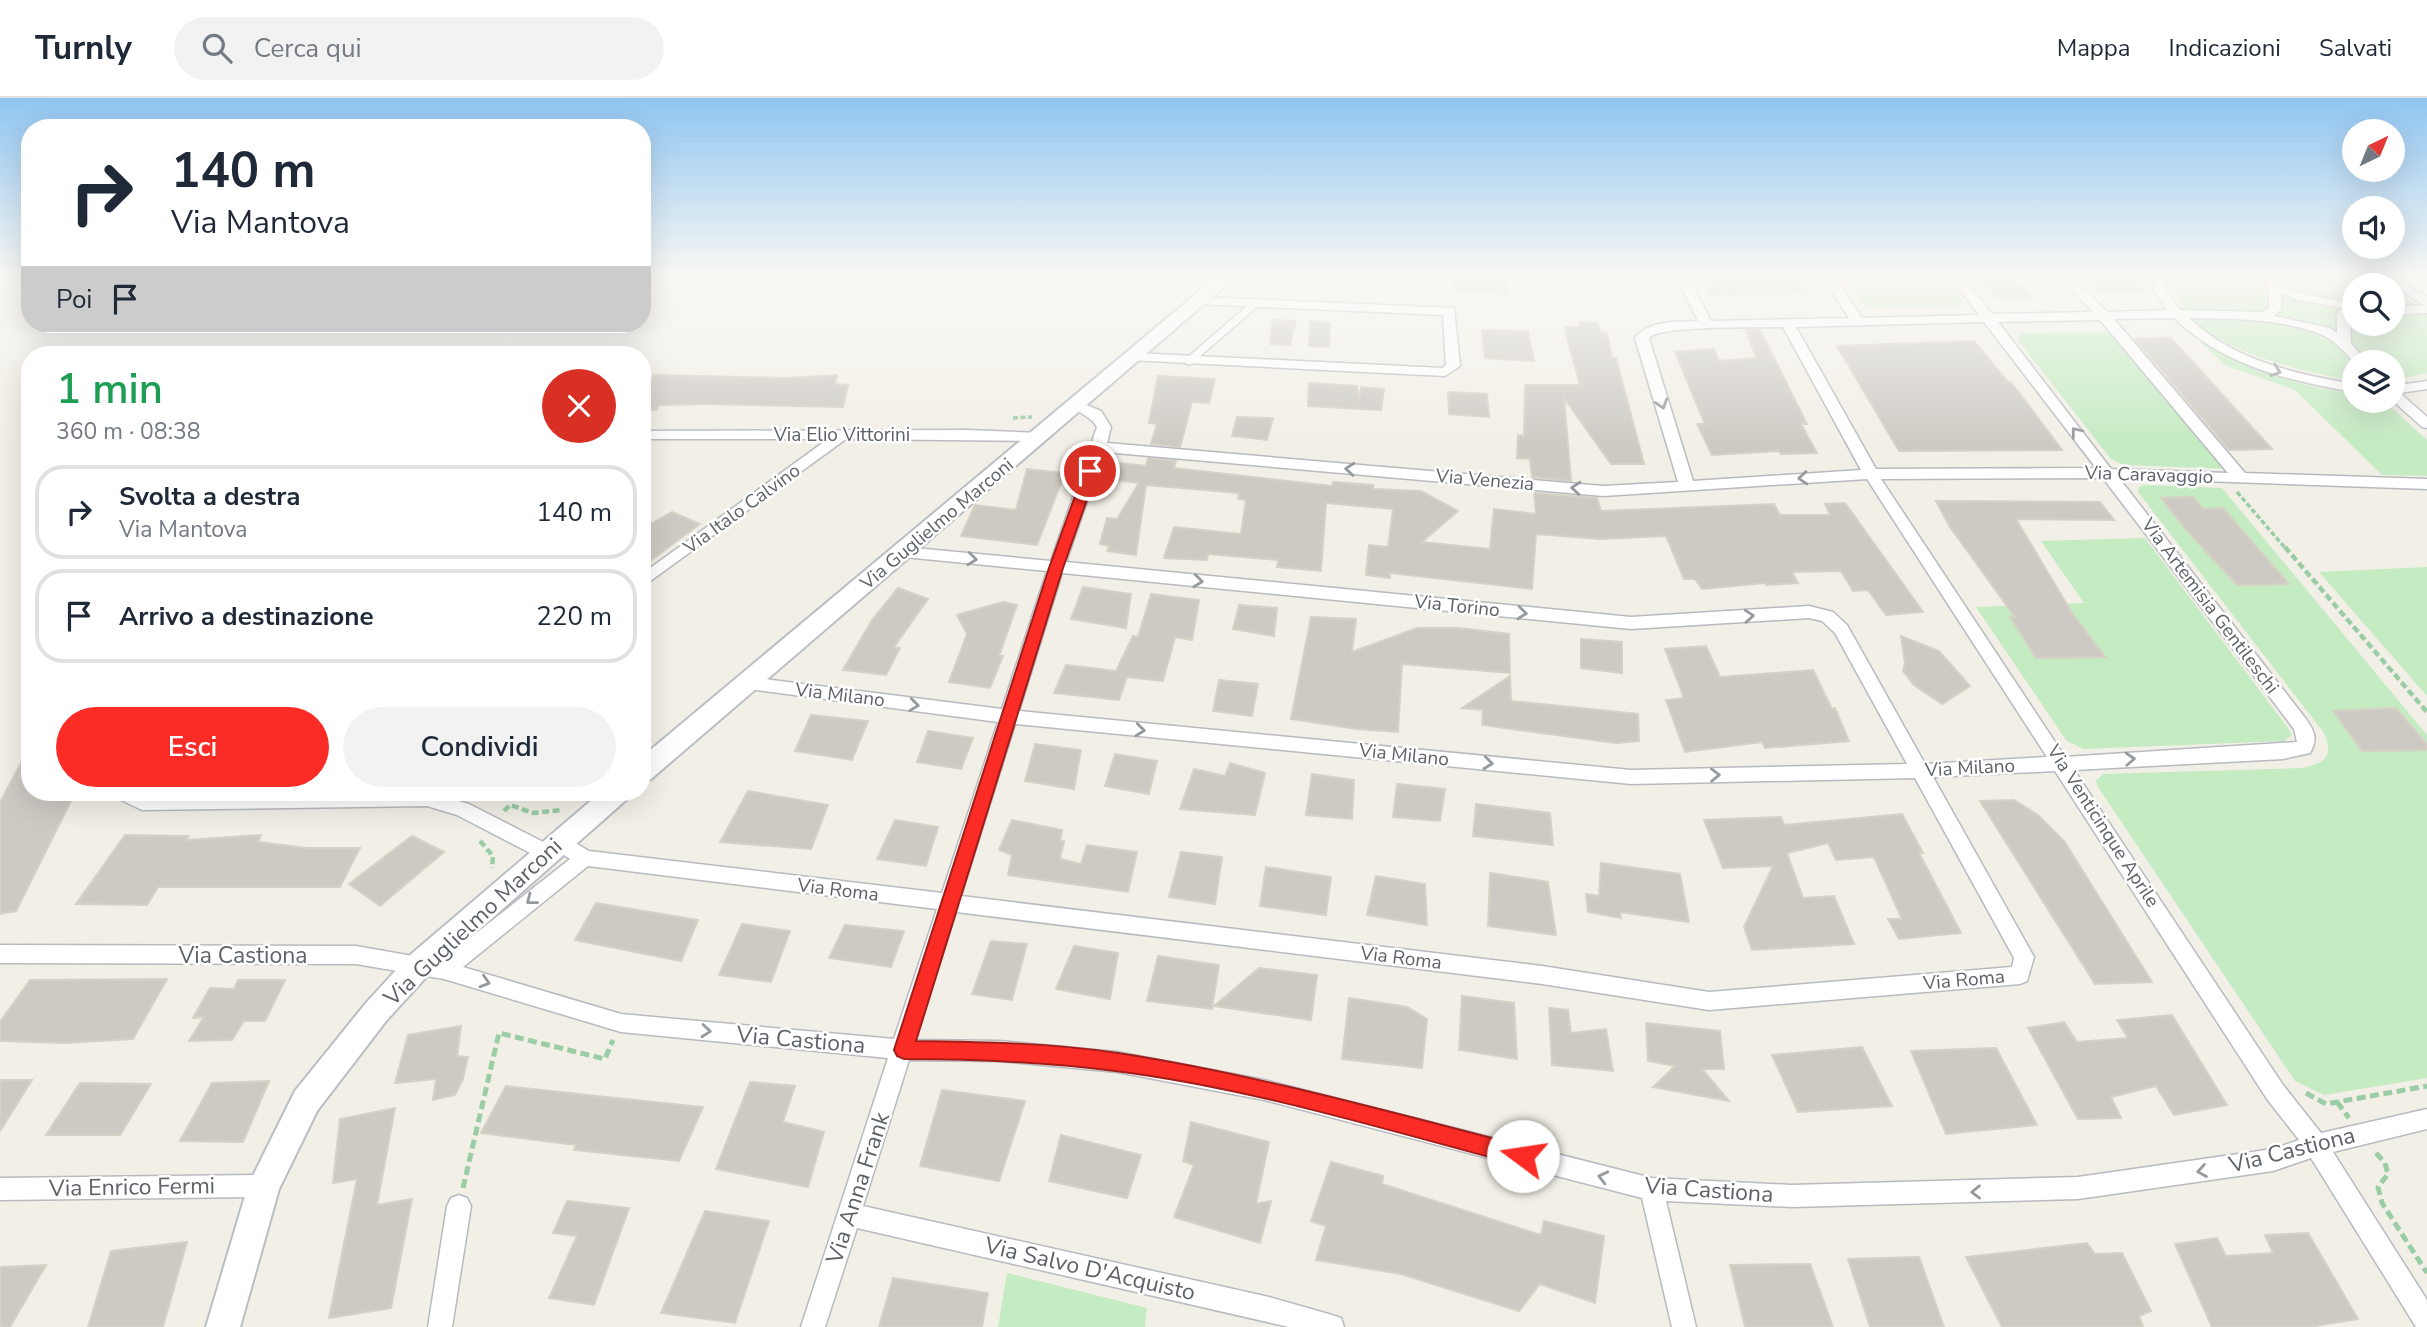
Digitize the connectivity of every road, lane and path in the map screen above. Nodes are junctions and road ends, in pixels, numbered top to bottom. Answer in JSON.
{"nodes":[{"id":1,"x":1165,"y":331,"type":"edge"},
{"id":2,"x":1223,"y":331,"type":"edge"},
{"id":3,"x":1451,"y":331,"type":"edge"},
{"id":4,"x":1648,"y":331,"type":"edge"},
{"id":5,"x":1792,"y":331,"type":"edge"},
{"id":6,"x":1999,"y":331,"type":"edge"},
{"id":7,"x":2117,"y":331,"type":"edge"},
{"id":8,"x":2194,"y":331,"type":"edge"},
{"id":9,"x":2325,"y":331,"type":"edge"},
{"id":10,"x":2344,"y":336,"type":"edge"},
{"id":11,"x":2344,"y":345,"type":"junction"},
{"id":12,"x":2349,"y":350,"type":"edge"},
{"id":13,"x":1134,"y":357,"type":"junction"},
{"id":14,"x":1189,"y":361,"type":"junction"},
{"id":15,"x":2427,"y":385,"type":"edge"},
{"id":16,"x":2342,"y":386,"type":"edge"},
{"id":17,"x":2405,"y":389,"type":"edge"},
{"id":18,"x":2405,"y":403,"type":"edge"},
{"id":19,"x":1077,"y":405,"type":"junction"},
{"id":20,"x":2427,"y":424,"type":"edge"},
{"id":21,"x":651,"y":435,"type":"edge"},
{"id":22,"x":842,"y":435,"type":"junction"},
{"id":23,"x":1041,"y":436,"type":"junction"},
{"id":24,"x":1099,"y":447,"type":"junction"},
{"id":25,"x":2108,"y":472,"type":"junction"},
{"id":26,"x":1871,"y":474,"type":"junction"},
{"id":27,"x":2225,"y":477,"type":"junction"},
{"id":28,"x":2241,"y":478,"type":"junction"},
{"id":29,"x":2427,"y":484,"type":"edge"},
{"id":30,"x":1687,"y":486,"type":"junction"},
{"id":31,"x":904,"y":552,"type":"junction"},
{"id":32,"x":1056,"y":568,"type":"junction"},
{"id":33,"x":651,"y":575,"type":"edge"},
{"id":34,"x":749,"y":683,"type":"junction"},
{"id":35,"x":2427,"y":712,"type":"edge"},
{"id":36,"x":1010,"y":717,"type":"junction"},
{"id":37,"x":2062,"y":763,"type":"junction"},
{"id":38,"x":651,"y":765,"type":"edge"},
{"id":39,"x":1922,"y":771,"type":"junction"},
{"id":40,"x":138,"y":801,"type":"edge"},
{"id":41,"x":284,"y":801,"type":"edge"},
{"id":42,"x":434,"y":801,"type":"edge"},
{"id":43,"x":607,"y":801,"type":"edge"},
{"id":44,"x":566,"y":808,"type":"dead end"},
{"id":45,"x":489,"y":823,"type":"junction"},
{"id":46,"x":552,"y":847,"type":"junction"},
{"id":47,"x":585,"y":858,"type":"junction"},
{"id":48,"x":491,"y":872,"type":"dead end"},
{"id":49,"x":949,"y":904,"type":"junction"},
{"id":50,"x":0,"y":954,"type":"edge"},
{"id":51,"x":432,"y":967,"type":"junction"},
{"id":52,"x":621,"y":1023,"type":"junction"},
{"id":53,"x":904,"y":1050,"type":"junction"},
{"id":54,"x":2427,"y":1086,"type":"edge"},
{"id":55,"x":2275,"y":1092,"type":"junction"},
{"id":56,"x":2337,"y":1101,"type":"junction"},
{"id":57,"x":2427,"y":1119,"type":"edge"},
{"id":58,"x":2360,"y":1133,"type":"junction"},
{"id":59,"x":2316,"y":1145,"type":"junction"},
{"id":60,"x":264,"y":1186,"type":"junction"},
{"id":61,"x":0,"y":1189,"type":"edge"},
{"id":62,"x":1652,"y":1189,"type":"junction"},
{"id":63,"x":459,"y":1206,"type":"joint"},
{"id":64,"x":848,"y":1214,"type":"junction"},
{"id":65,"x":2427,"y":1273,"type":"edge"},
{"id":66,"x":2427,"y":1322,"type":"edge"},
{"id":67,"x":223,"y":1327,"type":"edge"},
{"id":68,"x":440,"y":1327,"type":"edge"},
{"id":69,"x":813,"y":1327,"type":"edge"},
{"id":70,"x":1332,"y":1327,"type":"edge"},
{"id":71,"x":1684,"y":1327,"type":"edge"}],
"edges":[{"from":1,"to":13,"type":"main road","name":"Via Guglielmo Marconi"},
{"from":2,"to":14,"type":"lane"},
{"from":3,"to":14,"type":"street"},
{"from":4,"to":30,"type":"street","one_way":true},
{"from":5,"to":26,"type":"street","name":"Via Venticinque Aprile"},
{"from":25,"to":6,"type":"street","name":"Via Artemisia Gentileschi","one_way":true},
{"from":7,"to":28,"type":"street"},
{"from":8,"to":16,"type":"street","one_way":true},
{"from":9,"to":11,"type":"street"},
{"from":10,"to":11,"type":"street"},
{"from":11,"to":12,"type":"street"},
{"from":13,"to":14,"type":"street"},
{"from":13,"to":19,"type":"main road","name":"Via Guglielmo Marconi"},
{"from":15,"to":17,"type":"street"},
{"from":18,"to":20,"type":"street"},
{"from":19,"to":23,"type":"main road","name":"Via Guglielmo Marconi"},
{"from":19,"to":24,"type":"street"},
{"from":21,"to":22,"type":"street","name":"Via Elio Vittorini"},
{"from":22,"to":23,"type":"street","name":"Via Elio Vittorini"},
{"from":22,"to":33,"type":"street","name":"Via Italo Calvino"},
{"from":23,"to":31,"type":"main road","name":"Via Guglielmo Marconi"},
{"from":30,"to":24,"type":"street","name":"Via Venezia","one_way":true},
{"from":24,"to":32,"type":"street","name":"Via Anna Frank"},
{"from":25,"to":26,"type":"street","name":"Via Caravaggio"},
{"from":25,"to":27,"type":"street","name":"Via Caravaggio"},
{"from":37,"to":25,"type":"street","name":"Via Artemisia Gentileschi","one_way":true},
{"from":26,"to":30,"type":"street","name":"Via Venezia","one_way":true},
{"from":26,"to":37,"type":"street","name":"Via Venticinque Aprile"},
{"from":27,"to":28,"type":"street","name":"Via Caravaggio"},
{"from":27,"to":35,"type":"path"},
{"from":28,"to":29,"type":"street","name":"Via Caravaggio"},
{"from":31,"to":32,"type":"street","name":"Via Torino","one_way":true},
{"from":31,"to":34,"type":"main road","name":"Via Guglielmo Marconi"},
{"from":32,"to":36,"type":"street","name":"Via Anna Frank"},
{"from":32,"to":39,"type":"street","name":"Via Torino","one_way":true},
{"from":34,"to":36,"type":"street","name":"Via Milano","one_way":true},
{"from":34,"to":38,"type":"main road","name":"Via Guglielmo Marconi"},
{"from":36,"to":39,"type":"street","name":"Via Milano","one_way":true},
{"from":36,"to":49,"type":"street","name":"Via Anna Frank"},
{"from":37,"to":39,"type":"street","name":"Via Milano"},
{"from":37,"to":55,"type":"street","name":"Via Venticinque Aprile"},
{"from":39,"to":49,"type":"street","name":"Via Roma"},
{"from":40,"to":41,"type":"street","name":"Via Roma"},
{"from":42,"to":45,"type":"street","name":"Via Roma"},
{"from":43,"to":46,"type":"main road","name":"Via Guglielmo Marconi"},
{"from":44,"to":45,"type":"path"},
{"from":45,"to":46,"type":"street","name":"Via Roma"},
{"from":45,"to":48,"type":"path"},
{"from":46,"to":47,"type":"street","name":"Via Roma"},
{"from":46,"to":51,"type":"main road","name":"Via Guglielmo Marconi"},
{"from":47,"to":49,"type":"street","name":"Via Roma"},
{"from":47,"to":51,"type":"street","one_way":true},
{"from":49,"to":53,"type":"street","name":"Via Anna Frank"},
{"from":50,"to":51,"type":"street","name":"Via Castiona"},
{"from":51,"to":52,"type":"street","name":"Via Castiona","one_way":true},
{"from":51,"to":60,"type":"main road","name":"Via Guglielmo Marconi"},
{"from":52,"to":53,"type":"street","name":"Via Castiona","one_way":true},
{"from":52,"to":63,"type":"path"},
{"from":62,"to":53,"type":"street","name":"Via Castiona","one_way":true},
{"from":53,"to":64,"type":"street","name":"Via Anna Frank"},
{"from":54,"to":56,"type":"path"},
{"from":55,"to":56,"type":"path"},
{"from":55,"to":59,"type":"street","name":"Via Venticinque Aprile"},
{"from":56,"to":58,"type":"path"},
{"from":57,"to":58,"type":"street","name":"Via Castiona"},
{"from":58,"to":59,"type":"street","name":"Via Castiona"},
{"from":58,"to":65,"type":"path"},
{"from":59,"to":62,"type":"street","name":"Via Castiona","one_way":true},
{"from":59,"to":66,"type":"street","name":"Via Venticinque Aprile"},
{"from":60,"to":61,"type":"street","name":"Via Enrico Fermi"},
{"from":60,"to":67,"type":"main road","name":"Via Guglielmo Marconi"},
{"from":62,"to":71,"type":"street"},
{"from":63,"to":68,"type":"street"},
{"from":64,"to":69,"type":"street","name":"Via Anna Frank"},
{"from":64,"to":70,"type":"street","name":"Via Salvo D'Acquisto"}]}
